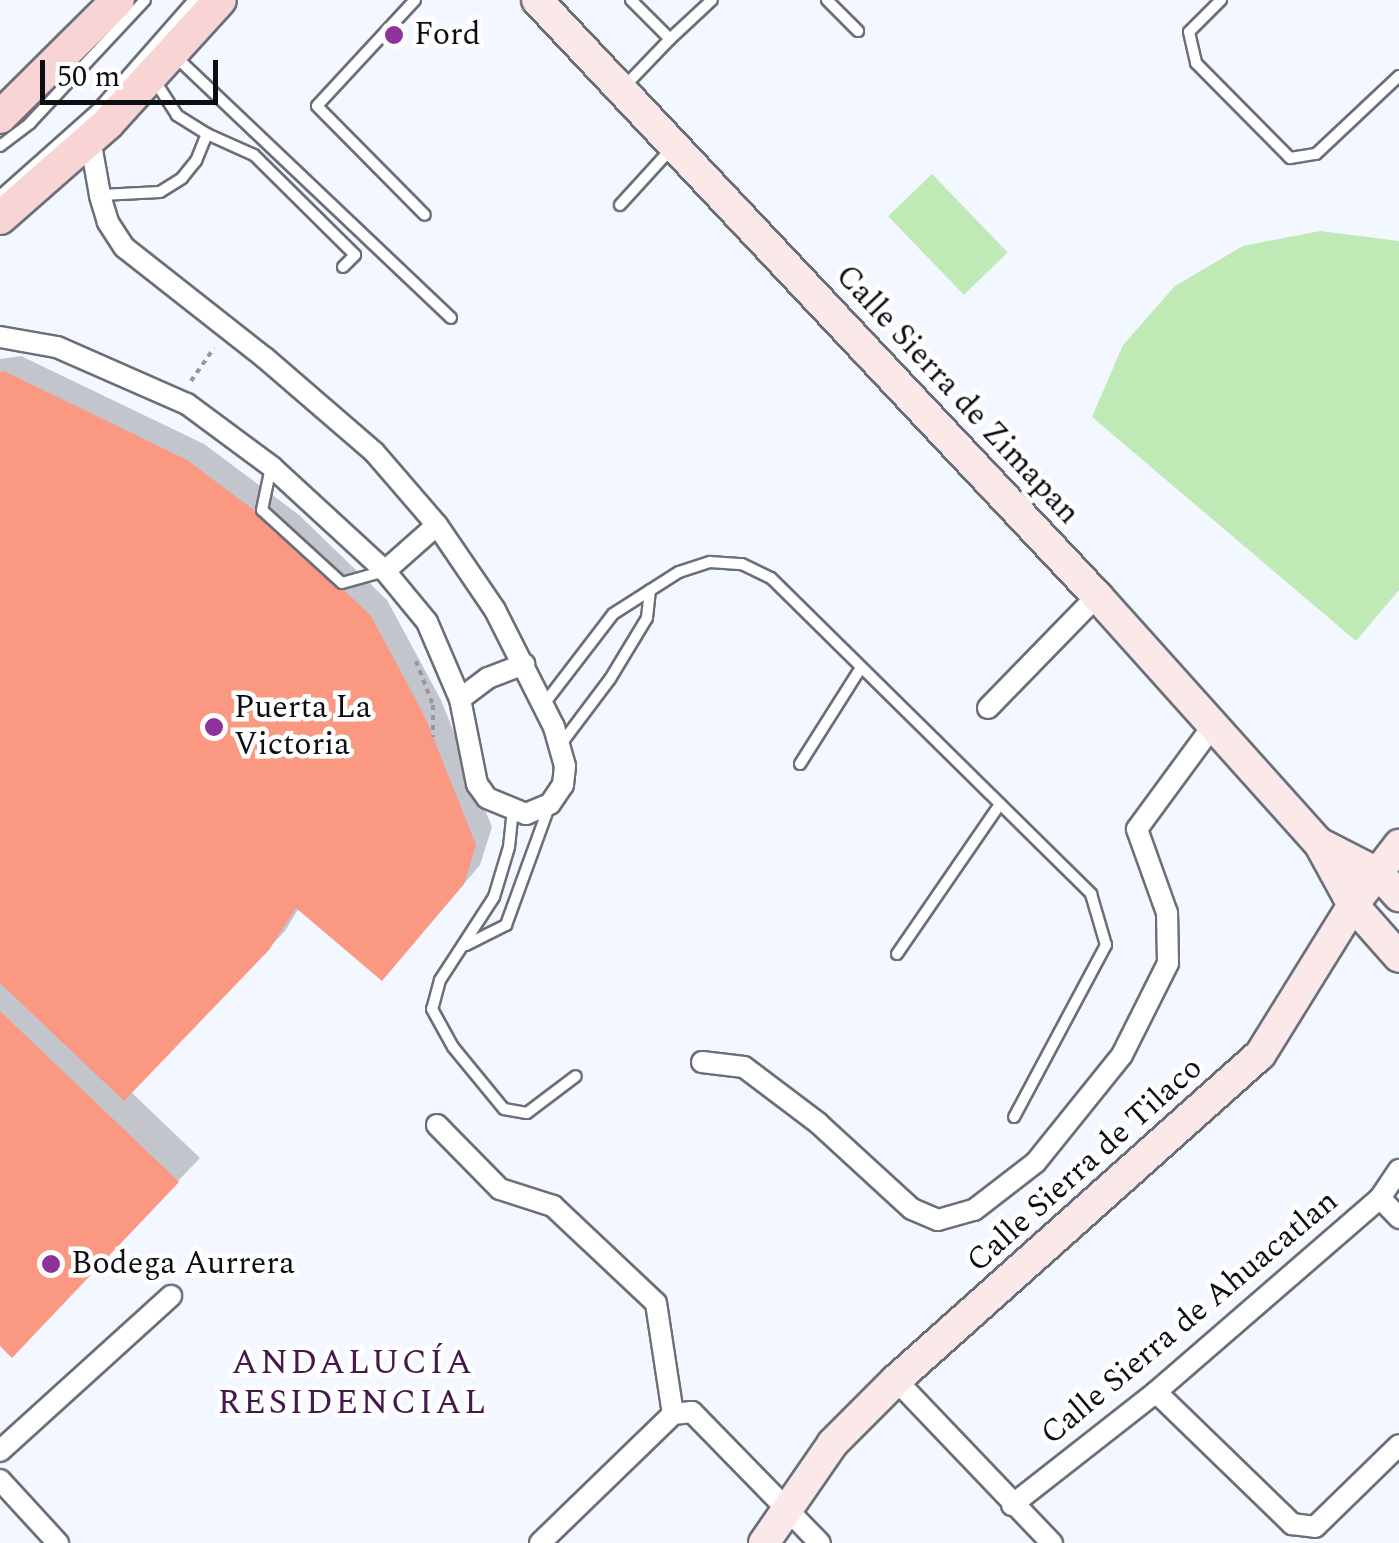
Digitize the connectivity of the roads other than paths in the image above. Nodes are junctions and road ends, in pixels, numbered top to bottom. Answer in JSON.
{"nodes":[{"id":1,"x":118,"y":0,"type":"edge"},
{"id":2,"x":146,"y":0,"type":"edge"},
{"id":3,"x":194,"y":0,"type":"edge"},
{"id":4,"x":220,"y":0,"type":"edge"},
{"id":5,"x":415,"y":0,"type":"edge"},
{"id":6,"x":538,"y":0,"type":"edge"},
{"id":7,"x":631,"y":0,"type":"edge"},
{"id":8,"x":712,"y":0,"type":"edge"},
{"id":9,"x":827,"y":0,"type":"edge"},
{"id":10,"x":1221,"y":0,"type":"edge"},
{"id":11,"x":858,"y":30,"type":"dead end"},
{"id":12,"x":670,"y":39,"type":"junction"},
{"id":13,"x":161,"y":64,"type":"junction"},
{"id":14,"x":1399,"y":76,"type":"edge"},
{"id":15,"x":622,"y":90,"type":"junction"},
{"id":16,"x":5,"y":103,"type":"edge"},
{"id":17,"x":207,"y":134,"type":"junction"},
{"id":18,"x":90,"y":139,"type":"junction"},
{"id":19,"x":674,"y":144,"type":"junction"},
{"id":20,"x":0,"y":146,"type":"edge"},
{"id":21,"x":100,"y":195,"type":"junction"},
{"id":22,"x":0,"y":196,"type":"edge"},
{"id":23,"x":620,"y":204,"type":"dead end"},
{"id":24,"x":425,"y":215,"type":"dead end"},
{"id":25,"x":0,"y":218,"type":"edge"},
{"id":26,"x":343,"y":267,"type":"dead end"},
{"id":27,"x":451,"y":318,"type":"dead end"},
{"id":28,"x":0,"y":337,"type":"edge"},
{"id":29,"x":272,"y":466,"type":"junction"},
{"id":30,"x":437,"y":524,"type":"junction"},
{"id":31,"x":385,"y":571,"type":"junction"},
{"id":32,"x":650,"y":590,"type":"junction"},
{"id":33,"x":1098,"y":596,"type":"junction"},
{"id":34,"x":524,"y":664,"type":"junction"},
{"id":35,"x":860,"y":669,"type":"junction"},
{"id":36,"x":460,"y":699,"type":"junction"},
{"id":37,"x":544,"y":704,"type":"junction"},
{"id":38,"x":988,"y":708,"type":"dead end"},
{"id":39,"x":1212,"y":727,"type":"junction"},
{"id":40,"x":561,"y":744,"type":"junction"},
{"id":41,"x":800,"y":764,"type":"dead end"},
{"id":42,"x":550,"y":804,"type":"junction"},
{"id":43,"x":1000,"y":804,"type":"junction"},
{"id":44,"x":514,"y":809,"type":"junction"},
{"id":45,"x":1319,"y":843,"type":"junction"},
{"id":46,"x":1399,"y":845,"type":"edge"},
{"id":47,"x":1389,"y":885,"type":"edge"},
{"id":48,"x":1352,"y":906,"type":"junction"},
{"id":49,"x":465,"y":946,"type":"junction"},
{"id":50,"x":897,"y":954,"type":"dead end"},
{"id":51,"x":1399,"y":957,"type":"edge"},
{"id":52,"x":702,"y":1062,"type":"dead end"},
{"id":53,"x":576,"y":1076,"type":"dead end"},
{"id":54,"x":1014,"y":1117,"type":"dead end"},
{"id":55,"x":437,"y":1124,"type":"dead end"},
{"id":56,"x":1399,"y":1170,"type":"edge"},
{"id":57,"x":1380,"y":1198,"type":"junction"},
{"id":58,"x":1399,"y":1218,"type":"edge"},
{"id":59,"x":171,"y":1296,"type":"dead end"},
{"id":60,"x":896,"y":1380,"type":"junction"},
{"id":61,"x":1156,"y":1392,"type":"junction"},
{"id":62,"x":673,"y":1414,"type":"junction"},
{"id":63,"x":1399,"y":1445,"type":"edge"},
{"id":64,"x":0,"y":1451,"type":"edge"},
{"id":65,"x":0,"y":1480,"type":"edge"},
{"id":66,"x":1012,"y":1504,"type":"junction"},
{"id":67,"x":785,"y":1510,"type":"junction"},
{"id":68,"x":58,"y":1543,"type":"edge"},
{"id":69,"x":540,"y":1543,"type":"edge"},
{"id":70,"x":764,"y":1543,"type":"edge"},
{"id":71,"x":820,"y":1543,"type":"edge"},
{"id":72,"x":1052,"y":1543,"type":"edge"}],
"edges":[{"from":1,"to":16,"type":"main road"},
{"from":2,"to":20,"type":"lane"},
{"from":3,"to":22,"type":"lane"},
{"from":4,"to":13,"type":"main road"},
{"from":5,"to":24,"type":"lane"},
{"from":6,"to":15,"type":"street","name":"Calle Sierra de Zimapan"},
{"from":7,"to":12,"type":"lane"},
{"from":8,"to":12,"type":"lane"},
{"from":9,"to":11,"type":"lane"},
{"from":10,"to":14,"type":"lane"},
{"from":12,"to":15,"type":"lane"},
{"from":13,"to":17,"type":"lane"},
{"from":13,"to":18,"type":"main road"},
{"from":13,"to":27,"type":"lane"},
{"from":15,"to":19,"type":"street","name":"Calle Sierra de Zimapan"},
{"from":17,"to":21,"type":"lane"},
{"from":17,"to":26,"type":"lane"},
{"from":18,"to":21,"type":"street"},
{"from":18,"to":25,"type":"main road"},
{"from":19,"to":23,"type":"lane"},
{"from":19,"to":33,"type":"street","name":"Calle Sierra de Zimapan"},
{"from":21,"to":30,"type":"street"},
{"from":28,"to":29,"type":"street"},
{"from":29,"to":31,"type":"street"},
{"from":29,"to":31,"type":"lane"},
{"from":30,"to":31,"type":"street"},
{"from":30,"to":34,"type":"street"},
{"from":31,"to":36,"type":"street"},
{"from":32,"to":35,"type":"lane"},
{"from":32,"to":37,"type":"lane"},
{"from":32,"to":40,"type":"lane"},
{"from":33,"to":38,"type":"street"},
{"from":33,"to":39,"type":"street","name":"Calle Sierra de Zimapan"},
{"from":34,"to":36,"type":"street"},
{"from":34,"to":37,"type":"street"},
{"from":35,"to":41,"type":"lane"},
{"from":35,"to":43,"type":"lane"},
{"from":36,"to":44,"type":"street"},
{"from":37,"to":40,"type":"street"},
{"from":39,"to":45,"type":"street","name":"Calle Sierra de Zimapan"},
{"from":39,"to":52,"type":"street"},
{"from":40,"to":42,"type":"street"},
{"from":42,"to":44,"type":"street"},
{"from":42,"to":49,"type":"lane"},
{"from":43,"to":50,"type":"lane"},
{"from":43,"to":54,"type":"lane"},
{"from":44,"to":49,"type":"lane"},
{"from":45,"to":47,"type":"street","name":"Calle Sierra de Zimapan"},
{"from":45,"to":48,"type":"street","name":"Calle Sierra de Zimapan"},
{"from":46,"to":47,"type":"street","name":"Calle Sierra de Tilaco"},
{"from":47,"to":48,"type":"street","name":"Calle Sierra de Tilaco"},
{"from":48,"to":51,"type":"street","name":"Calle Sierra de Zimapan"},
{"from":48,"to":60,"type":"street","name":"Calle Sierra de Tilaco"},
{"from":49,"to":53,"type":"lane"},
{"from":55,"to":62,"type":"street"},
{"from":56,"to":57,"type":"street","name":"Calle Sierra de Ahuacatlan"},
{"from":57,"to":58,"type":"street"},
{"from":57,"to":61,"type":"street","name":"Calle Sierra de Ahuacatlan"},
{"from":59,"to":64,"type":"street"},
{"from":60,"to":66,"type":"street"},
{"from":60,"to":67,"type":"street","name":"Calle Sierra de Tilaco"},
{"from":61,"to":63,"type":"street"},
{"from":61,"to":66,"type":"street","name":"Calle Sierra de Ahuacatlan"},
{"from":62,"to":67,"type":"street"},
{"from":62,"to":69,"type":"street"},
{"from":65,"to":68,"type":"street"},
{"from":66,"to":72,"type":"street"},
{"from":67,"to":70,"type":"street","name":"Calle Sierra de Tilaco"},
{"from":67,"to":71,"type":"street"}]}
